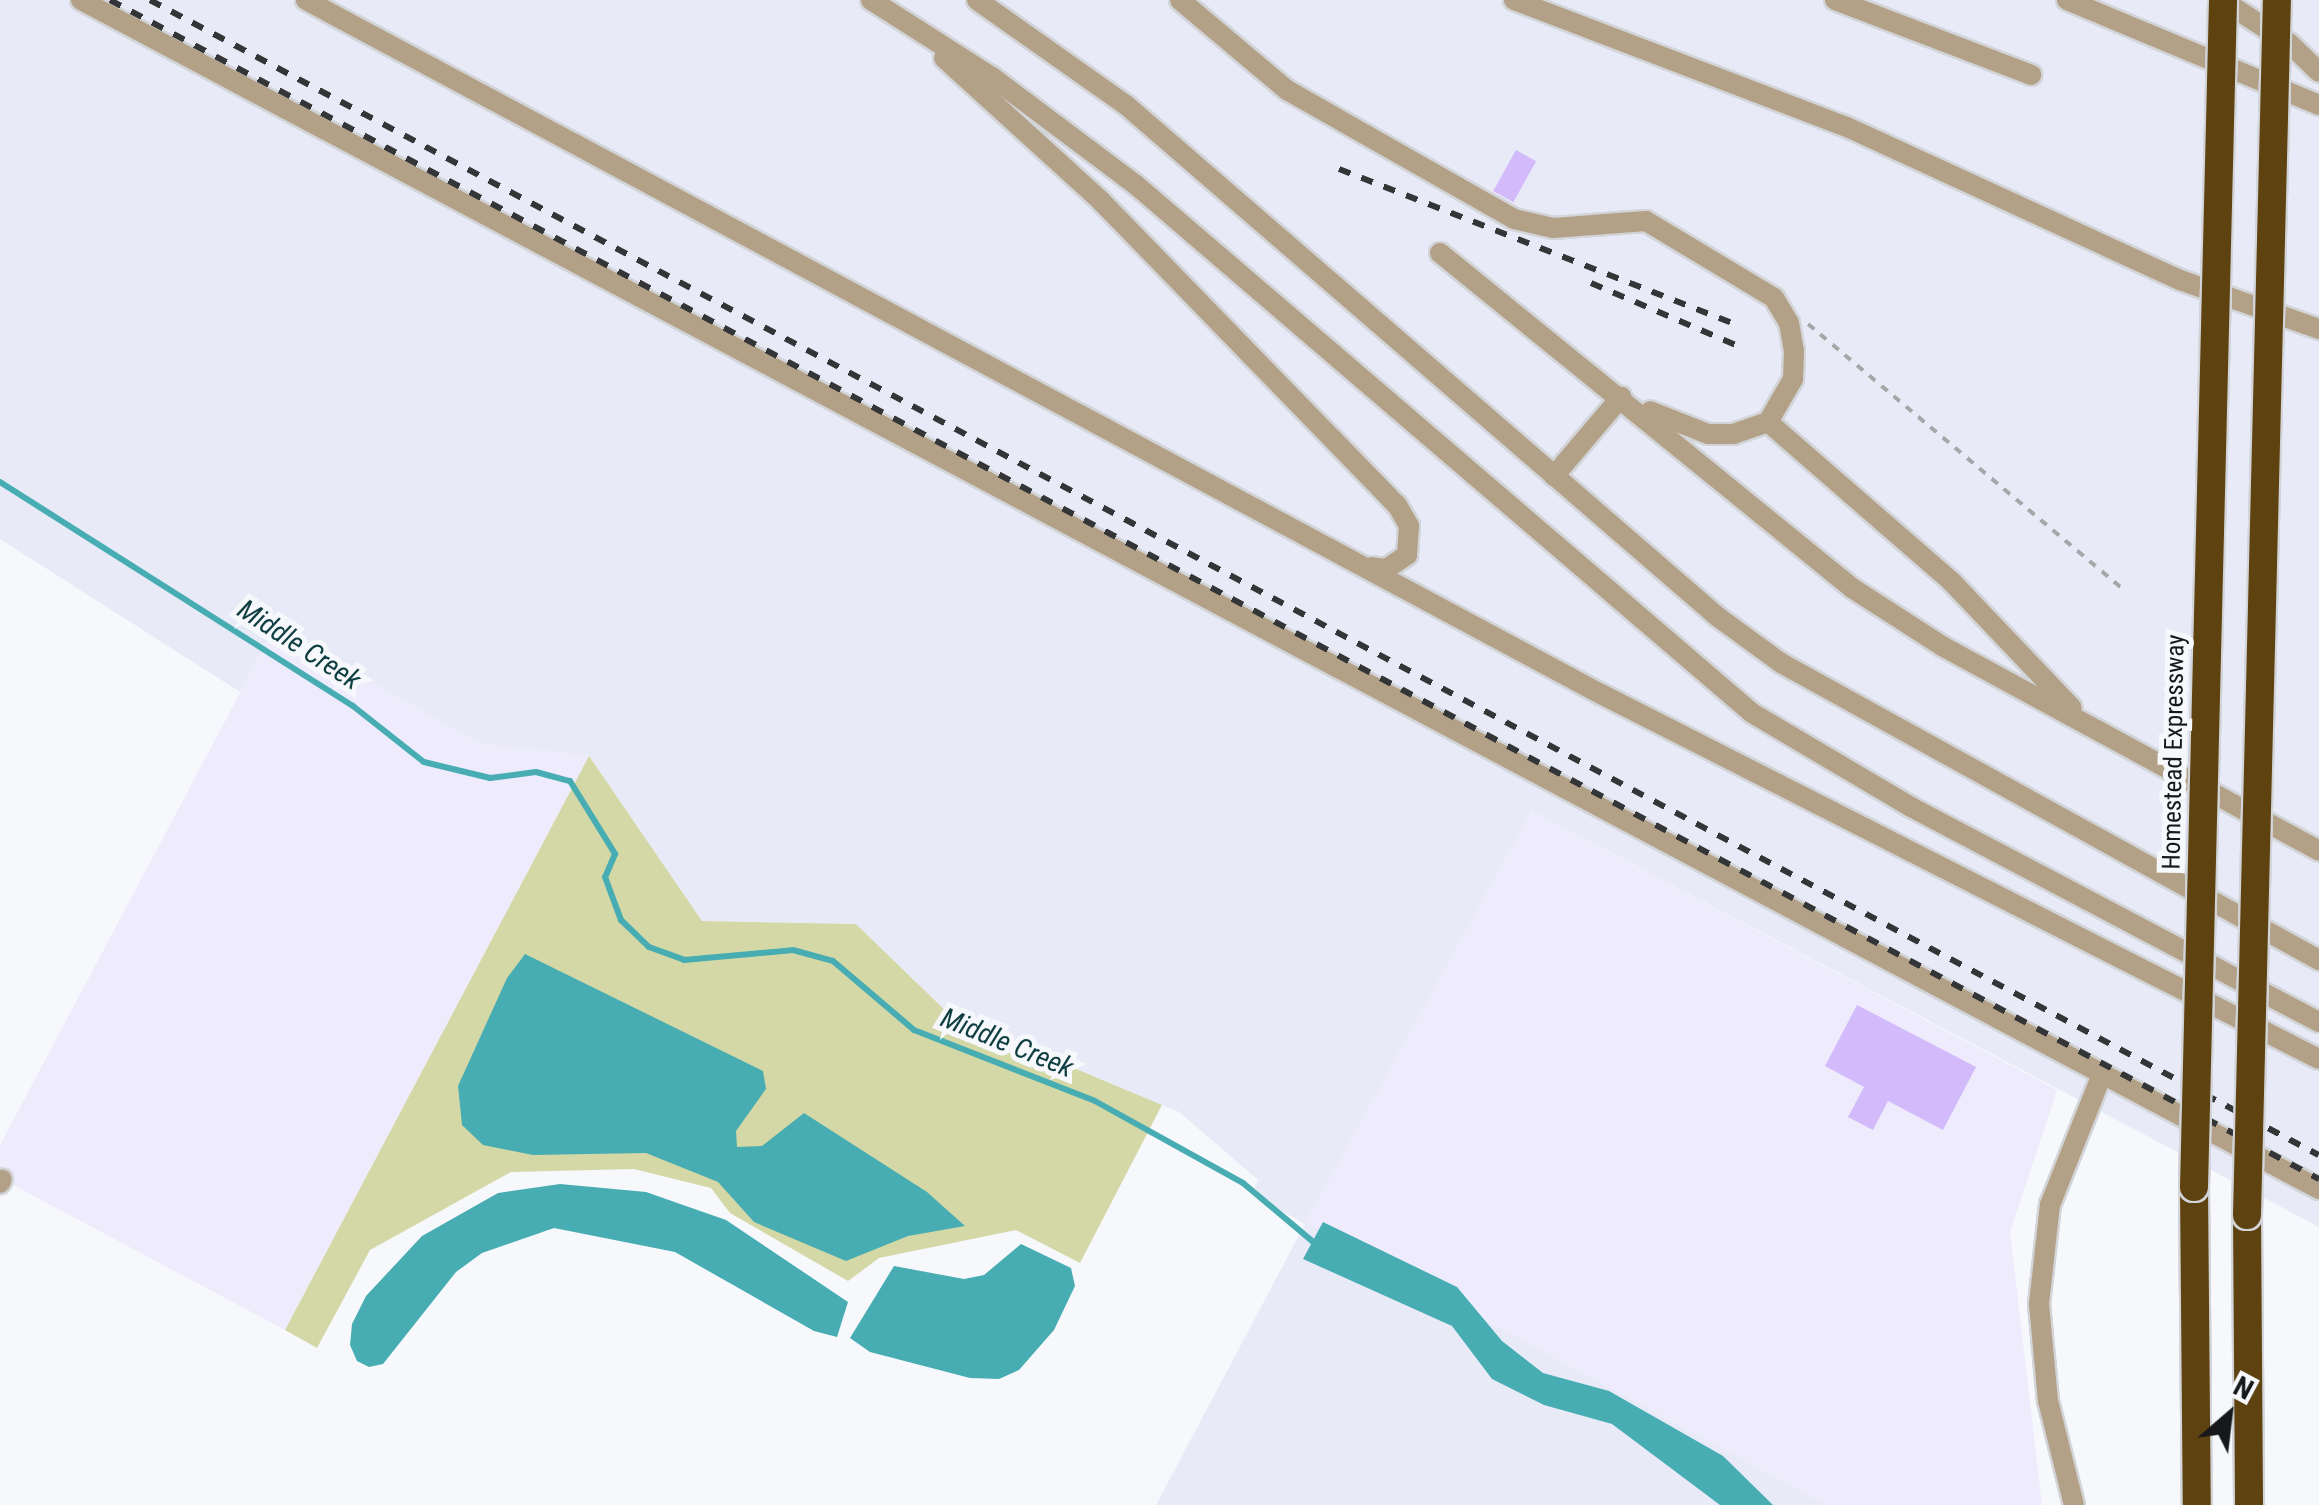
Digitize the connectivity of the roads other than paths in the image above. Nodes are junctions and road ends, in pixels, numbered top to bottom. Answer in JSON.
{"nodes":[{"id":1,"x":82,"y":0,"type":"edge"},
{"id":2,"x":306,"y":0,"type":"edge"},
{"id":3,"x":871,"y":0,"type":"edge"},
{"id":4,"x":977,"y":0,"type":"edge"},
{"id":5,"x":1180,"y":0,"type":"edge"},
{"id":6,"x":1514,"y":0,"type":"edge"},
{"id":7,"x":1835,"y":0,"type":"edge"},
{"id":8,"x":2067,"y":0,"type":"edge"},
{"id":9,"x":2222,"y":0,"type":"edge"},
{"id":10,"x":2276,"y":0,"type":"edge"},
{"id":11,"x":887,"y":5,"type":"edge"},
{"id":12,"x":2317,"y":68,"type":"edge"},
{"id":13,"x":2031,"y":74,"type":"dead end"},
{"id":14,"x":2319,"y":105,"type":"edge"},
{"id":15,"x":1440,"y":252,"type":"dead end"},
{"id":16,"x":2319,"y":329,"type":"edge"},
{"id":17,"x":1621,"y":397,"type":"junction"},
{"id":18,"x":1768,"y":422,"type":"junction"},
{"id":19,"x":1554,"y":476,"type":"junction"},
{"id":20,"x":1365,"y":565,"type":"junction"},
{"id":21,"x":2102,"y":734,"type":"junction"},
{"id":22,"x":2319,"y":851,"type":"edge"},
{"id":23,"x":2022,"y":866,"type":"junction"},
{"id":24,"x":2007,"y":896,"type":"junction"},
{"id":25,"x":2319,"y":960,"type":"edge"},
{"id":26,"x":2319,"y":1025,"type":"edge"},
{"id":27,"x":2312,"y":1055,"type":"edge"},
{"id":28,"x":2102,"y":1074,"type":"junction"},
{"id":29,"x":2319,"y":1189,"type":"edge"},
{"id":30,"x":2074,"y":1505,"type":"edge"},
{"id":31,"x":2198,"y":1505,"type":"edge"},
{"id":32,"x":2249,"y":1505,"type":"edge"}],
"edges":[{"from":1,"to":28,"type":"street"},
{"from":2,"to":20,"type":"street"},
{"from":3,"to":11,"type":"street"},
{"from":4,"to":19,"type":"street"},
{"from":5,"to":18,"type":"street"},
{"from":6,"to":16,"type":"street"},
{"from":7,"to":13,"type":"street"},
{"from":8,"to":14,"type":"street"},
{"from":9,"to":12,"type":"street"},
{"from":9,"to":31,"type":"highway","name":"Homestead Expressway","bridge":true},
{"from":10,"to":32,"type":"highway","bridge":true},
{"from":11,"to":20,"type":"street"},
{"from":11,"to":23,"type":"street"},
{"from":15,"to":17,"type":"street"},
{"from":17,"to":18,"type":"street"},
{"from":17,"to":19,"type":"street"},
{"from":17,"to":21,"type":"street"},
{"from":18,"to":21,"type":"street"},
{"from":19,"to":25,"type":"street"},
{"from":20,"to":24,"type":"street"},
{"from":21,"to":22,"type":"street"},
{"from":23,"to":24,"type":"street"},
{"from":23,"to":26,"type":"street"},
{"from":24,"to":27,"type":"street"},
{"from":26,"to":27,"type":"street"},
{"from":28,"to":29,"type":"street"},
{"from":28,"to":30,"type":"street"}]}
